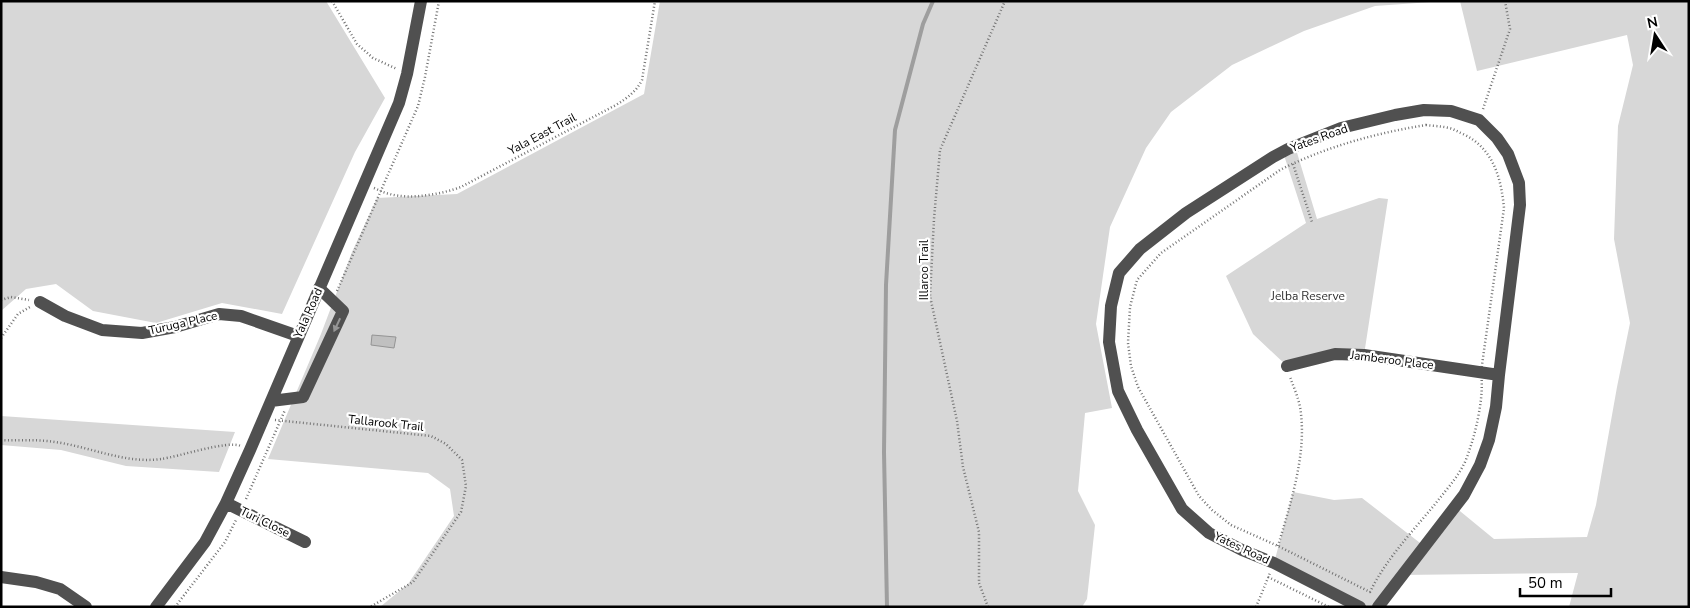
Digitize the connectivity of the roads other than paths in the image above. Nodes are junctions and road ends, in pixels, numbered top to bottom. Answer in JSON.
{"nodes":[{"id":1,"x":421,"y":1,"type":"edge"},
{"id":2,"x":320,"y":288,"type":"junction"},
{"id":3,"x":40,"y":302,"type":"road end"},
{"id":4,"x":298,"y":336,"type":"junction"},
{"id":5,"x":1287,"y":366,"type":"road end"},
{"id":6,"x":1499,"y":375,"type":"junction"},
{"id":7,"x":271,"y":401,"type":"junction"},
{"id":8,"x":226,"y":503,"type":"junction"},
{"id":9,"x":304,"y":542,"type":"dead end"},
{"id":10,"x":1,"y":577,"type":"edge"},
{"id":11,"x":86,"y":607,"type":"edge"},
{"id":12,"x":156,"y":607,"type":"edge"},
{"id":13,"x":1360,"y":607,"type":"edge"},
{"id":14,"x":1378,"y":607,"type":"edge"}],
"edges":[{"from":1,"to":2,"type":"street","name":"Yala Road"},
{"from":2,"to":4,"type":"street","name":"Yala Road"},
{"from":2,"to":7,"type":"street","one_way":true},
{"from":3,"to":4,"type":"street","name":"Turuga Place"},
{"from":4,"to":7,"type":"street","name":"Yala Road"},
{"from":5,"to":6,"type":"street","name":"Jamberoo Place"},
{"from":6,"to":13,"type":"street","name":"Yates Road"},
{"from":6,"to":14,"type":"street","name":"Yates Road"},
{"from":7,"to":8,"type":"street","name":"Yala Road"},
{"from":8,"to":9,"type":"street","name":"Turi Close"},
{"from":8,"to":12,"type":"street","name":"Yala Road"},
{"from":10,"to":11,"type":"street"}]}
